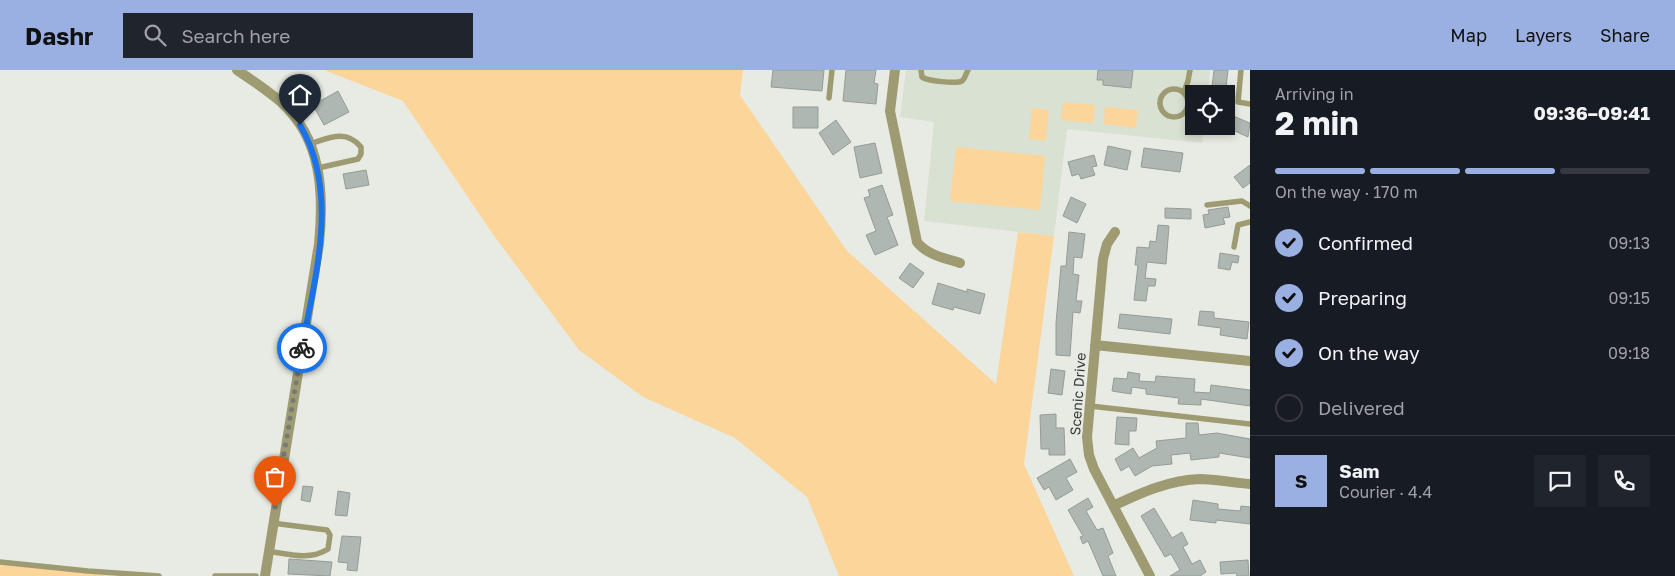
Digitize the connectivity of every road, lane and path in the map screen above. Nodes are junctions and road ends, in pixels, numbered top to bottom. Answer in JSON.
{"nodes":[{"id":1,"x":237,"y":70,"type":"edge"},
{"id":2,"x":832,"y":70,"type":"edge"},
{"id":3,"x":895,"y":70,"type":"edge"},
{"id":4,"x":921,"y":70,"type":"edge"},
{"id":5,"x":968,"y":70,"type":"edge"},
{"id":6,"x":1190,"y":70,"type":"edge"},
{"id":7,"x":1241,"y":70,"type":"edge"},
{"id":8,"x":1184,"y":92,"type":"junction"},
{"id":9,"x":829,"y":98,"type":"dead end"},
{"id":10,"x":1250,"y":104,"type":"edge"},
{"id":11,"x":310,"y":144,"type":"junction"},
{"id":12,"x":318,"y":168,"type":"junction"},
{"id":13,"x":1207,"y":205,"type":"dead end"},
{"id":14,"x":1250,"y":206,"type":"edge"},
{"id":15,"x":1250,"y":222,"type":"edge"},
{"id":16,"x":1115,"y":232,"type":"dead end"},
{"id":17,"x":1234,"y":247,"type":"dead end"},
{"id":18,"x":960,"y":263,"type":"dead end"},
{"id":19,"x":1096,"y":345,"type":"junction"},
{"id":20,"x":1250,"y":361,"type":"edge"},
{"id":21,"x":1090,"y":406,"type":"junction"},
{"id":22,"x":1250,"y":424,"type":"edge"},
{"id":23,"x":1250,"y":484,"type":"edge"},
{"id":24,"x":1114,"y":505,"type":"junction"},
{"id":25,"x":272,"y":523,"type":"junction"},
{"id":26,"x":268,"y":551,"type":"junction"},
{"id":27,"x":0,"y":562,"type":"edge"},
{"id":28,"x":159,"y":576,"type":"edge"},
{"id":29,"x":215,"y":576,"type":"edge"},
{"id":30,"x":256,"y":576,"type":"edge"},
{"id":31,"x":264,"y":576,"type":"edge"},
{"id":32,"x":1150,"y":576,"type":"edge"}],
"edges":[{"from":1,"to":11,"type":"street"},
{"from":2,"to":9,"type":"lane"},
{"from":3,"to":18,"type":"street"},
{"from":4,"to":5,"type":"lane"},
{"from":6,"to":8,"type":"lane"},
{"from":7,"to":10,"type":"lane"},
{"from":8,"to":8,"type":"lane"},
{"from":11,"to":12,"type":"street"},
{"from":11,"to":12,"type":"lane"},
{"from":12,"to":25,"type":"street"},
{"from":13,"to":14,"type":"lane"},
{"from":15,"to":17,"type":"lane"},
{"from":16,"to":19,"type":"street","name":"Scenic Drive"},
{"from":19,"to":20,"type":"street"},
{"from":19,"to":21,"type":"street","name":"Scenic Drive"},
{"from":21,"to":22,"type":"lane"},
{"from":21,"to":24,"type":"street","name":"Scenic Drive"},
{"from":23,"to":24,"type":"street"},
{"from":24,"to":32,"type":"street","name":"Scenic Drive"},
{"from":25,"to":26,"type":"street"},
{"from":25,"to":26,"type":"lane"},
{"from":26,"to":31,"type":"street"},
{"from":27,"to":28,"type":"lane"},
{"from":29,"to":30,"type":"lane"}]}
